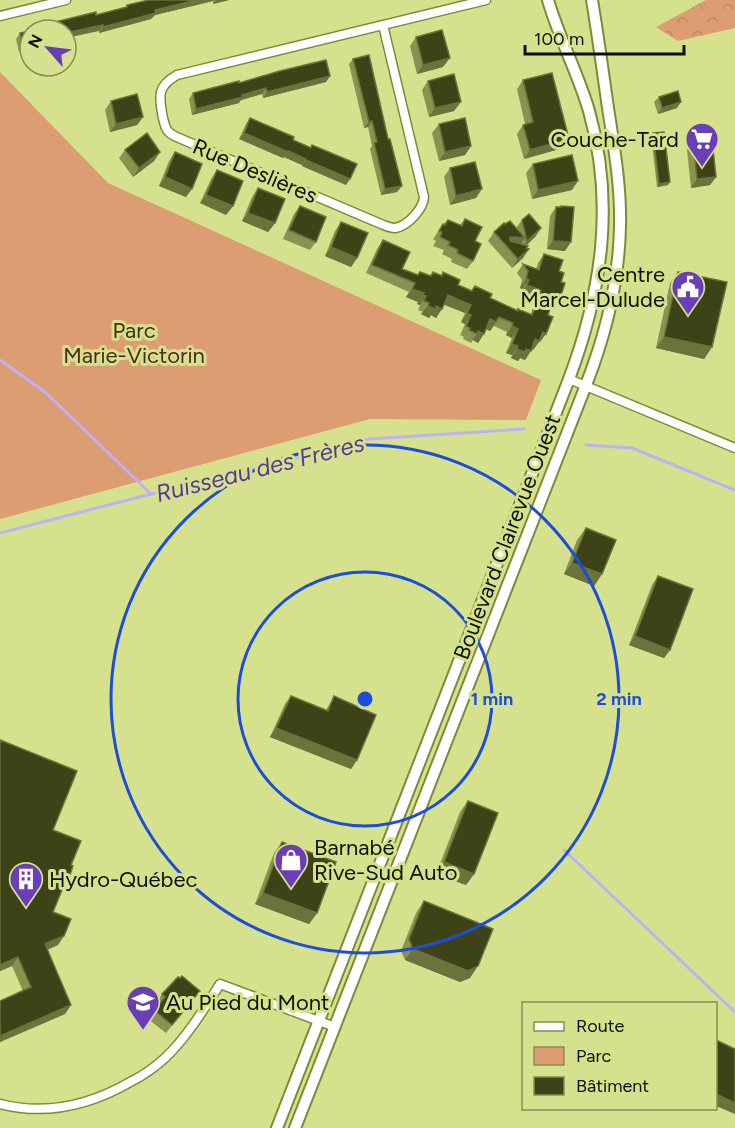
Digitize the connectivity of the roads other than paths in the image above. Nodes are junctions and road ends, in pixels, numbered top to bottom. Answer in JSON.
{"nodes":[{"id":1,"x":66,"y":0,"type":"edge"},
{"id":2,"x":486,"y":0,"type":"edge"},
{"id":3,"x":548,"y":0,"type":"edge"},
{"id":4,"x":592,"y":0,"type":"edge"},
{"id":5,"x":0,"y":16,"type":"edge"},
{"id":6,"x":383,"y":25,"type":"junction"},
{"id":7,"x":603,"y":194,"type":"junction"},
{"id":8,"x":620,"y":197,"type":"junction"},
{"id":9,"x":569,"y":379,"type":"junction"},
{"id":10,"x":586,"y":385,"type":"junction"},
{"id":11,"x":735,"y":447,"type":"edge"},
{"id":12,"x":501,"y":554,"type":"junction"},
{"id":13,"x":517,"y":560,"type":"junction"},
{"id":14,"x":382,"y":857,"type":"junction"},
{"id":15,"x":399,"y":864,"type":"junction"},
{"id":16,"x":318,"y":1021,"type":"junction"},
{"id":17,"x":335,"y":1027,"type":"junction"},
{"id":18,"x":0,"y":1104,"type":"edge"},
{"id":19,"x":277,"y":1128,"type":"edge"},
{"id":20,"x":295,"y":1128,"type":"edge"}],
"edges":[{"from":1,"to":5,"type":"street"},
{"from":2,"to":6,"type":"street","name":"Rue Deslières"},
{"from":3,"to":7,"type":"street","name":"Boulevard Clairevue Ouest"},
{"from":4,"to":8,"type":"street","name":"Boulevard Clairevue Ouest"},
{"from":6,"to":6,"type":"street","name":"Rue Deslières"},
{"from":7,"to":8,"type":"street"},
{"from":7,"to":9,"type":"street","name":"Boulevard Clairevue Ouest"},
{"from":8,"to":10,"type":"street","name":"Boulevard Clairevue Ouest"},
{"from":9,"to":10,"type":"street"},
{"from":9,"to":12,"type":"street","name":"Boulevard Clairevue Ouest"},
{"from":10,"to":11,"type":"street"},
{"from":10,"to":13,"type":"street","name":"Boulevard Clairevue Ouest"},
{"from":12,"to":13,"type":"street"},
{"from":12,"to":14,"type":"street","name":"Boulevard Clairevue Ouest"},
{"from":13,"to":15,"type":"street","name":"Boulevard Clairevue Ouest"},
{"from":14,"to":15,"type":"street"},
{"from":14,"to":16,"type":"street","name":"Boulevard Clairevue Ouest"},
{"from":15,"to":17,"type":"street","name":"Boulevard Clairevue Ouest"},
{"from":16,"to":17,"type":"street"},
{"from":16,"to":18,"type":"street"},
{"from":16,"to":19,"type":"street","name":"Boulevard Clairevue Ouest"},
{"from":17,"to":20,"type":"street","name":"Boulevard Clairevue Ouest"}]}
